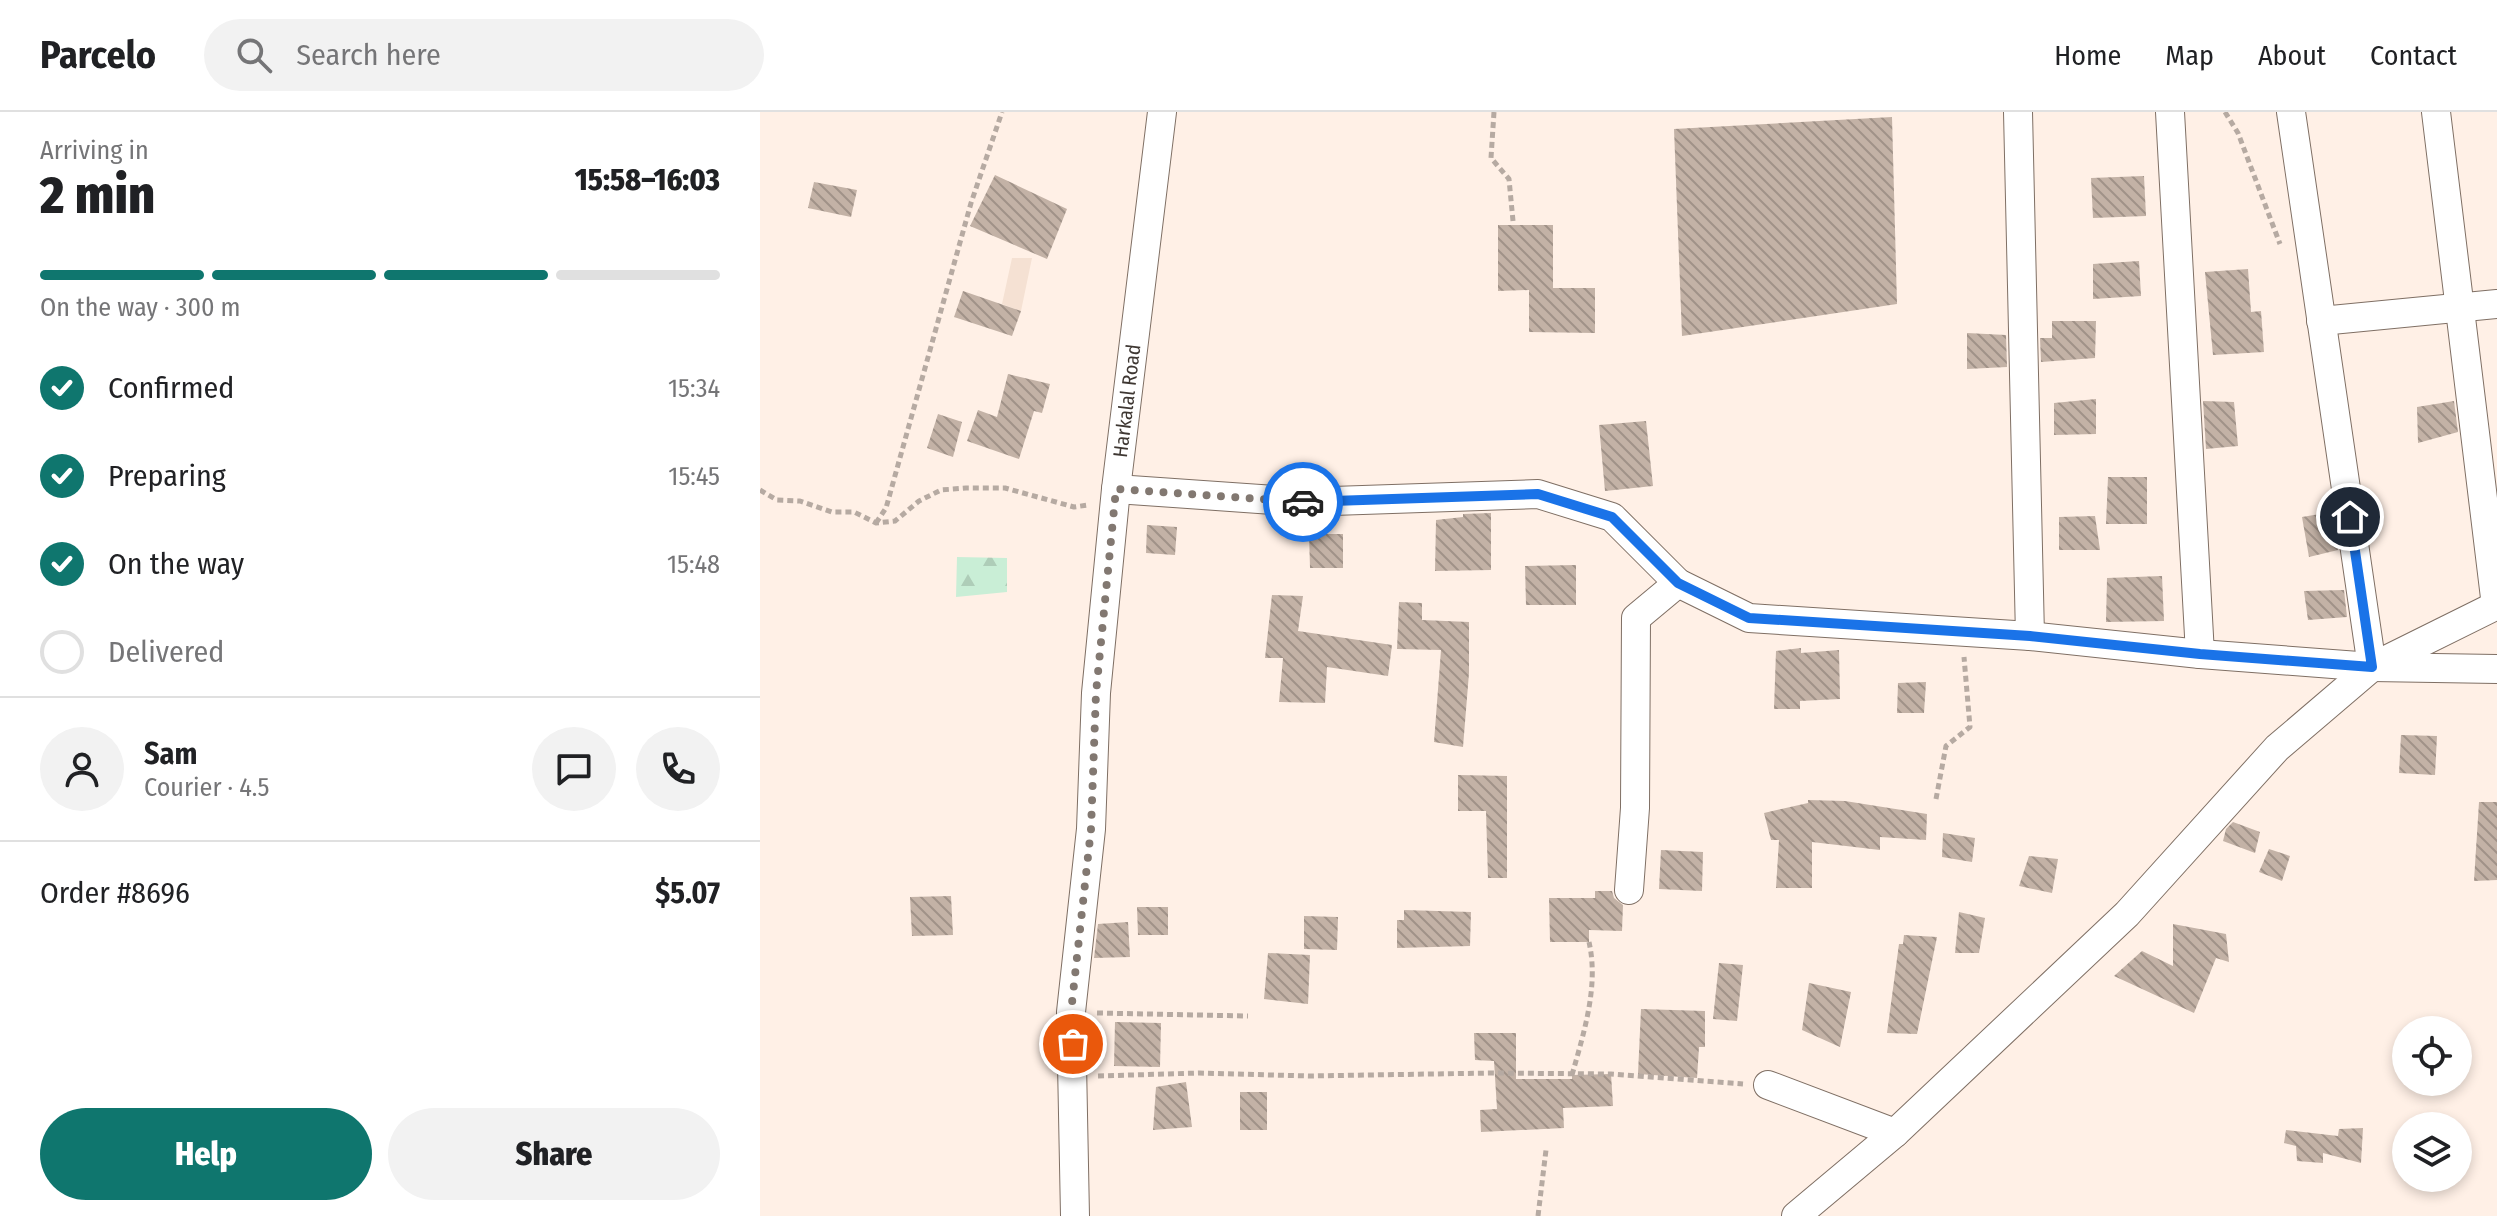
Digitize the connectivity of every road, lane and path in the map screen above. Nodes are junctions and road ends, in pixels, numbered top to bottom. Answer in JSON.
{"nodes":[{"id":1,"x":1002,"y":112,"type":"edge"},
{"id":2,"x":1162,"y":112,"type":"edge"},
{"id":3,"x":1494,"y":112,"type":"edge"},
{"id":4,"x":2018,"y":112,"type":"edge"},
{"id":5,"x":2170,"y":112,"type":"edge"},
{"id":6,"x":2225,"y":112,"type":"edge"},
{"id":7,"x":2291,"y":112,"type":"edge"},
{"id":8,"x":2436,"y":112,"type":"edge"},
{"id":9,"x":1513,"y":221,"type":"dead end"},
{"id":10,"x":2283,"y":250,"type":"dead end"},
{"id":11,"x":2497,"y":304,"type":"edge"},
{"id":12,"x":2460,"y":308,"type":"junction"},
{"id":13,"x":2321,"y":321,"type":"junction"},
{"id":14,"x":1116,"y":489,"type":"junction"},
{"id":15,"x":760,"y":490,"type":"edge"},
{"id":16,"x":876,"y":523,"type":"junction"},
{"id":17,"x":1678,"y":583,"type":"junction"},
{"id":18,"x":2496,"y":606,"type":"edge"},
{"id":19,"x":1961,"y":632,"type":"junction"},
{"id":20,"x":2030,"y":636,"type":"junction"},
{"id":21,"x":2200,"y":654,"type":"junction"},
{"id":22,"x":2372,"y":667,"type":"junction"},
{"id":23,"x":2497,"y":669,"type":"edge"},
{"id":24,"x":1936,"y":799,"type":"dead end"},
{"id":25,"x":1629,"y":890,"type":"dead end"},
{"id":26,"x":1589,"y":942,"type":"dead end"},
{"id":27,"x":1071,"y":1012,"type":"junction"},
{"id":28,"x":1248,"y":1016,"type":"dead end"},
{"id":29,"x":1572,"y":1075,"type":"junction"},
{"id":30,"x":1074,"y":1076,"type":"junction"},
{"id":31,"x":1768,"y":1085,"type":"joint"},
{"id":32,"x":1895,"y":1133,"type":"junction"},
{"id":33,"x":1546,"y":1150,"type":"dead end"},
{"id":34,"x":1075,"y":1216,"type":"edge"},
{"id":35,"x":1538,"y":1216,"type":"edge"},
{"id":36,"x":1796,"y":1216,"type":"edge"}],
"edges":[{"from":1,"to":16,"type":"path"},
{"from":2,"to":14,"type":"street","name":"Harkalal Road"},
{"from":3,"to":9,"type":"path"},
{"from":4,"to":20,"type":"street"},
{"from":5,"to":21,"type":"street"},
{"from":6,"to":10,"type":"path"},
{"from":7,"to":13,"type":"street"},
{"from":8,"to":12,"type":"street"},
{"from":11,"to":12,"type":"street"},
{"from":12,"to":13,"type":"street"},
{"from":12,"to":18,"type":"street"},
{"from":13,"to":22,"type":"street"},
{"from":14,"to":16,"type":"path"},
{"from":14,"to":17,"type":"street"},
{"from":14,"to":27,"type":"street","name":"Harkalal Road"},
{"from":15,"to":16,"type":"path"},
{"from":17,"to":19,"type":"street"},
{"from":17,"to":25,"type":"street"},
{"from":18,"to":22,"type":"street"},
{"from":19,"to":20,"type":"street"},
{"from":19,"to":24,"type":"path"},
{"from":20,"to":21,"type":"street"},
{"from":21,"to":22,"type":"street"},
{"from":22,"to":23,"type":"street"},
{"from":22,"to":32,"type":"street"},
{"from":26,"to":29,"type":"path"},
{"from":27,"to":28,"type":"path"},
{"from":27,"to":30,"type":"street","name":"Harkalal Road"},
{"from":29,"to":30,"type":"path"},
{"from":29,"to":31,"type":"path"},
{"from":30,"to":34,"type":"street","name":"Harkalal Road"},
{"from":31,"to":32,"type":"street"},
{"from":32,"to":36,"type":"street"},
{"from":33,"to":35,"type":"path"}]}
